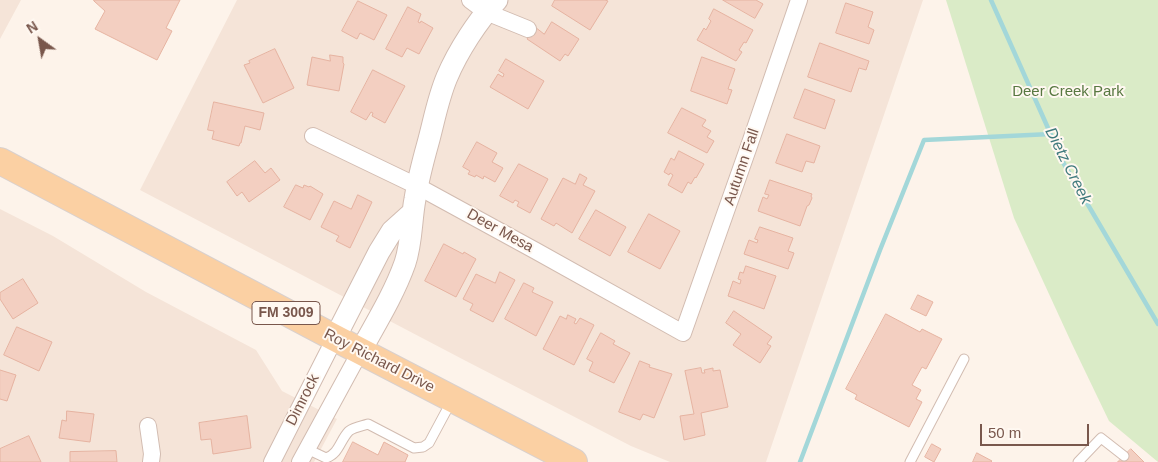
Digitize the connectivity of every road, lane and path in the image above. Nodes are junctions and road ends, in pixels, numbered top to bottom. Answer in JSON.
{"nodes":[{"id":1,"x":799,"y":0,"type":"edge"},
{"id":2,"x":484,"y":4,"type":"edge"},
{"id":3,"x":528,"y":28,"type":"dead end"},
{"id":4,"x":312,"y":136,"type":"dead end"},
{"id":5,"x":0,"y":161,"type":"edge"},
{"id":6,"x":417,"y":186,"type":"junction"},
{"id":7,"x":412,"y":213,"type":"junction"},
{"id":8,"x":683,"y":333,"type":"joint"},
{"id":9,"x":335,"y":338,"type":"junction"},
{"id":10,"x":360,"y":352,"type":"junction"},
{"id":11,"x":964,"y":359,"type":"dead end"},
{"id":12,"x":452,"y":399,"type":"junction"},
{"id":13,"x":148,"y":426,"type":"dead end"},
{"id":14,"x":304,"y":455,"type":"edge"},
{"id":15,"x":1124,"y":456,"type":"dead end"},
{"id":16,"x":151,"y":462,"type":"edge"},
{"id":17,"x":272,"y":462,"type":"edge"},
{"id":18,"x":574,"y":462,"type":"edge"},
{"id":19,"x":910,"y":462,"type":"edge"},
{"id":20,"x":1078,"y":462,"type":"edge"}],
"edges":[{"from":1,"to":8,"type":"street","name":"Autumn Fall"},
{"from":2,"to":3,"type":"street"},
{"from":2,"to":6,"type":"street"},
{"from":4,"to":6,"type":"street","name":"Deer Mesa"},
{"from":5,"to":9,"type":"main road","name":"Roy Richard Drive","number":"FM 3009"},
{"from":6,"to":7,"type":"street"},
{"from":6,"to":8,"type":"street","name":"Deer Mesa"},
{"from":7,"to":9,"type":"street"},
{"from":7,"to":10,"type":"street"},
{"from":9,"to":10,"type":"main road","name":"Roy Richard Drive","number":"FM 3009"},
{"from":9,"to":17,"type":"street","name":"Dimrock"},
{"from":10,"to":12,"type":"main road","name":"Roy Richard Drive","number":"FM 3009"},
{"from":10,"to":14,"type":"street","name":"Dimrock"},
{"from":11,"to":19,"type":"lane"},
{"from":12,"to":14,"type":"lane"},
{"from":12,"to":18,"type":"main road","name":"Roy Richard Drive","number":"FM 3009"},
{"from":13,"to":16,"type":"street"},
{"from":15,"to":20,"type":"lane"}]}
